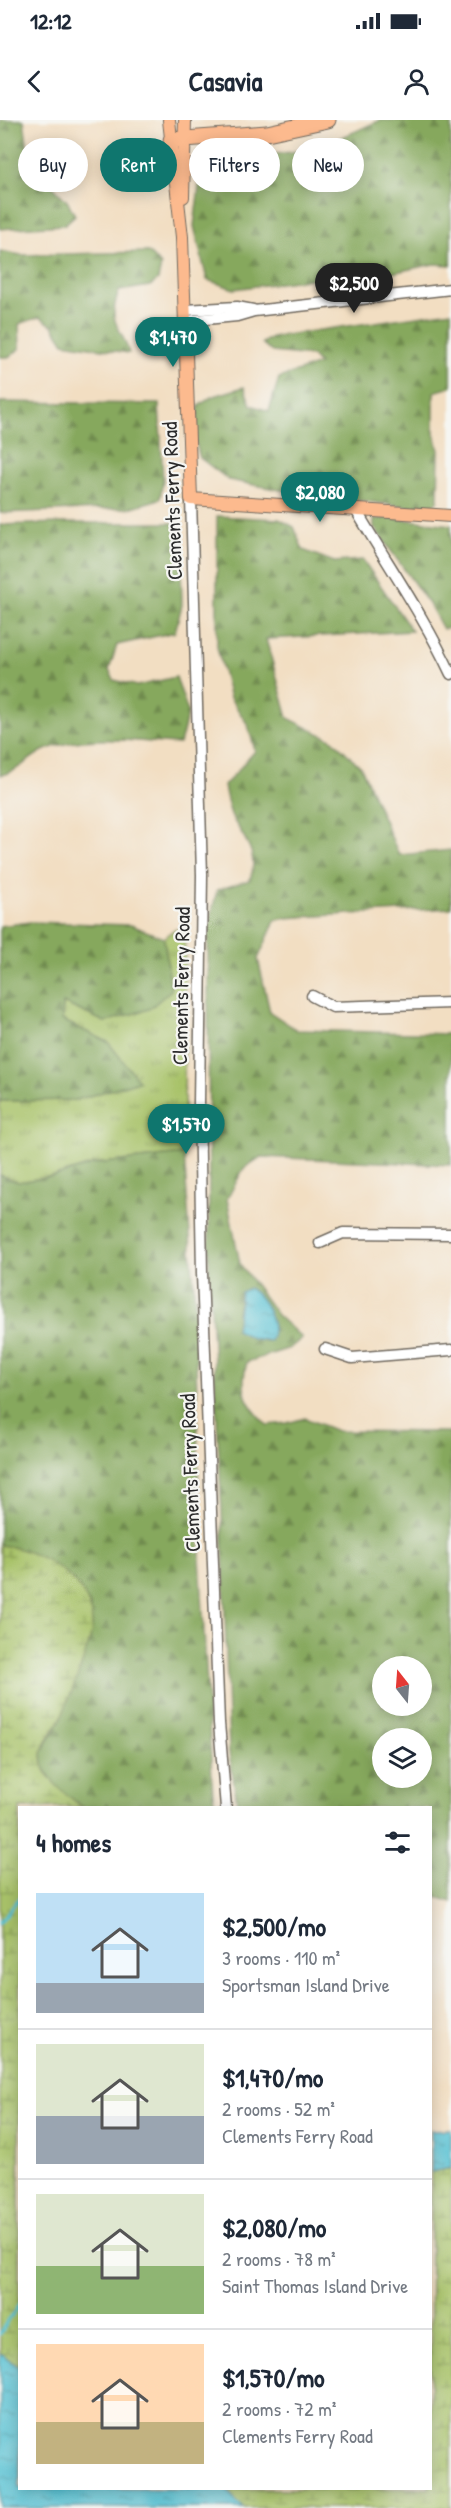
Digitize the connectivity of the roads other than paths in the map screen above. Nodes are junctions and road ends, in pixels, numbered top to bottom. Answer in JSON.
{"nodes":[{"id":1,"x":169,"y":120,"type":"edge"},
{"id":2,"x":185,"y":120,"type":"edge"},
{"id":3,"x":328,"y":120,"type":"edge"},
{"id":4,"x":178,"y":140,"type":"junction"},
{"id":5,"x":451,"y":290,"type":"edge"},
{"id":6,"x":185,"y":316,"type":"junction"},
{"id":7,"x":190,"y":499,"type":"junction"},
{"id":8,"x":356,"y":510,"type":"junction"},
{"id":9,"x":451,"y":516,"type":"edge"},
{"id":10,"x":451,"y":674,"type":"edge"},
{"id":11,"x":312,"y":996,"type":"dead end"},
{"id":12,"x":451,"y":1003,"type":"edge"},
{"id":13,"x":451,"y":1234,"type":"edge"},
{"id":14,"x":320,"y":1243,"type":"dead end"},
{"id":15,"x":325,"y":1349,"type":"dead end"},
{"id":16,"x":451,"y":1350,"type":"edge"},
{"id":17,"x":226,"y":1806,"type":"edge"}],
"edges":[{"from":1,"to":4,"type":"main road","name":"Clements Ferry Road"},
{"from":2,"to":4,"type":"main road","name":"Clements Ferry Road"},
{"from":3,"to":4,"type":"highway"},
{"from":4,"to":6,"type":"main road","name":"Clements Ferry Road"},
{"from":5,"to":6,"type":"street"},
{"from":6,"to":7,"type":"main road","name":"Clements Ferry Road"},
{"from":7,"to":8,"type":"main road"},
{"from":7,"to":17,"type":"street","name":"Clements Ferry Road"},
{"from":8,"to":9,"type":"main road"},
{"from":8,"to":10,"type":"street"},
{"from":11,"to":12,"type":"street"},
{"from":13,"to":14,"type":"street"},
{"from":15,"to":16,"type":"street"}]}
